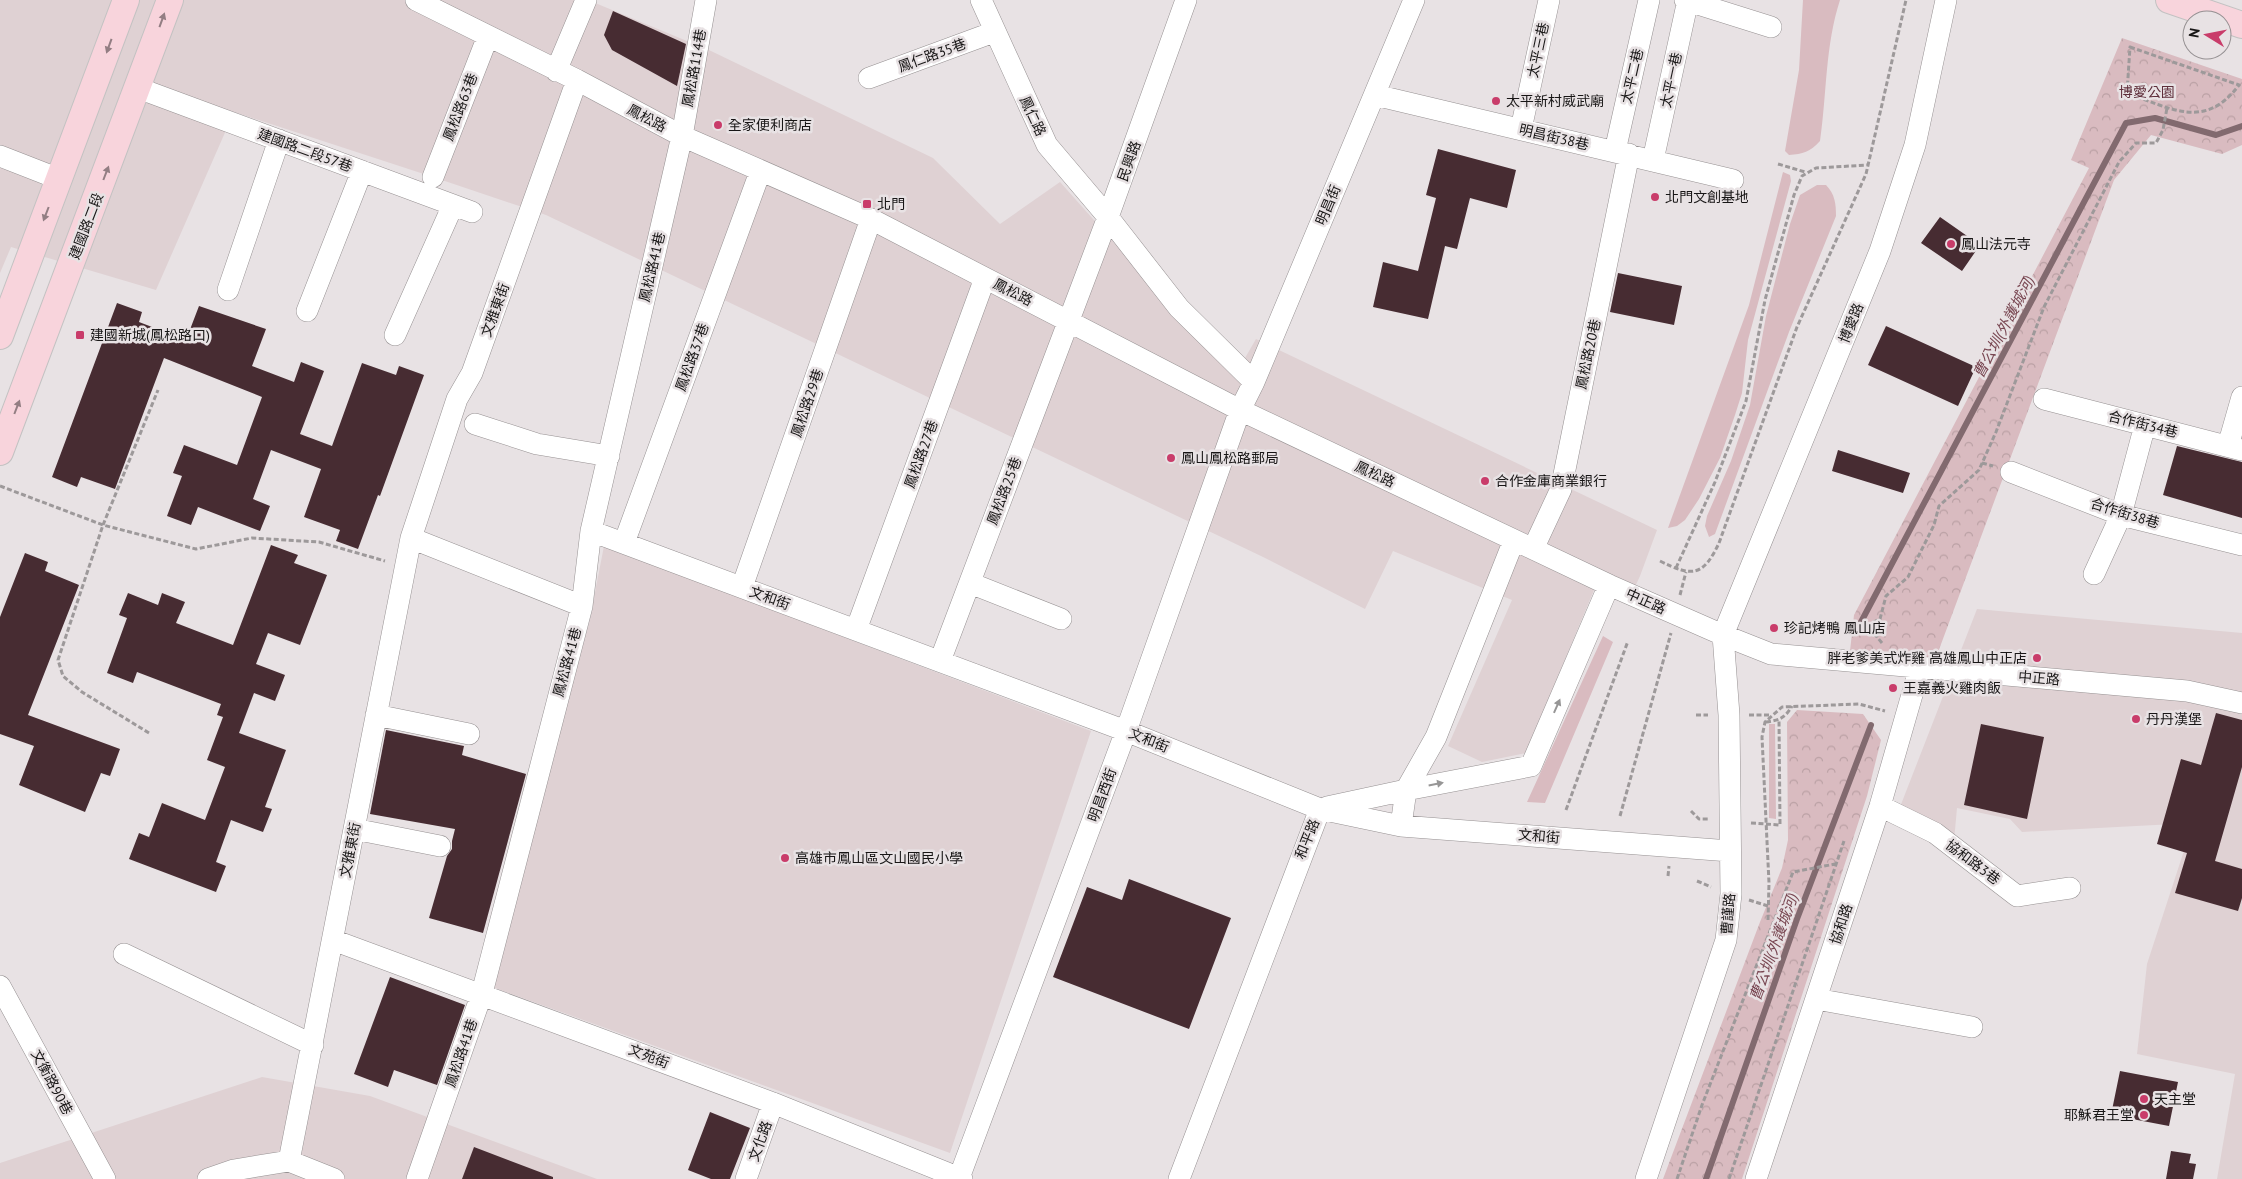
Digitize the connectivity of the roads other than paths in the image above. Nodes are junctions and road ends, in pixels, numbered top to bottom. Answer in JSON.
{"nodes":[{"id":1,"x":126,"y":0,"type":"edge"},
{"id":2,"x":170,"y":0,"type":"edge"},
{"id":3,"x":416,"y":0,"type":"edge"},
{"id":4,"x":586,"y":0,"type":"edge"},
{"id":5,"x":706,"y":0,"type":"edge"},
{"id":6,"x":981,"y":0,"type":"edge"},
{"id":7,"x":1186,"y":0,"type":"edge"},
{"id":8,"x":1414,"y":0,"type":"edge"},
{"id":9,"x":1549,"y":0,"type":"edge"},
{"id":10,"x":1649,"y":0,"type":"edge"},
{"id":11,"x":1687,"y":0,"type":"edge"},
{"id":12,"x":1946,"y":0,"type":"edge"},
{"id":13,"x":2169,"y":0,"type":"edge"},
{"id":14,"x":2242,"y":25,"type":"edge"},
{"id":15,"x":1771,"y":27,"type":"dead end"},
{"id":16,"x":994,"y":32,"type":"junction"},
{"id":17,"x":488,"y":36,"type":"junction"},
{"id":18,"x":556,"y":70,"type":"junction"},
{"id":19,"x":869,"y":78,"type":"dead end"},
{"id":20,"x":577,"y":80,"type":"junction"},
{"id":21,"x":138,"y":88,"type":"junction"},
{"id":22,"x":1375,"y":95,"type":"junction"},
{"id":23,"x":1521,"y":129,"type":"junction"},
{"id":24,"x":682,"y":136,"type":"junction"},
{"id":25,"x":279,"y":140,"type":"junction"},
{"id":26,"x":1622,"y":153,"type":"junction"},
{"id":27,"x":0,"y":156,"type":"edge"},
{"id":28,"x":1654,"y":160,"type":"junction"},
{"id":29,"x":362,"y":171,"type":"junction"},
{"id":30,"x":760,"y":172,"type":"junction"},
{"id":31,"x":433,"y":177,"type":"dead end"},
{"id":32,"x":59,"y":179,"type":"junction"},
{"id":33,"x":1733,"y":180,"type":"dead end"},
{"id":34,"x":1108,"y":217,"type":"junction"},
{"id":35,"x":871,"y":219,"type":"junction"},
{"id":36,"x":986,"y":278,"type":"junction"},
{"id":37,"x":228,"y":290,"type":"dead end"},
{"id":38,"x":307,"y":311,"type":"dead end"},
{"id":39,"x":1068,"y":321,"type":"junction"},
{"id":40,"x":395,"y":335,"type":"dead end"},
{"id":41,"x":0,"y":336,"type":"edge"},
{"id":42,"x":1254,"y":382,"type":"junction"},
{"id":43,"x":2242,"y":397,"type":"edge"},
{"id":44,"x":2044,"y":399,"type":"dead end"},
{"id":45,"x":1240,"y":410,"type":"junction"},
{"id":46,"x":475,"y":424,"type":"dead end"},
{"id":47,"x":2145,"y":425,"type":"junction"},
{"id":48,"x":2235,"y":448,"type":"edge"},
{"id":49,"x":0,"y":452,"type":"edge"},
{"id":50,"x":609,"y":456,"type":"junction"},
{"id":51,"x":2011,"y":472,"type":"dead end"},
{"id":52,"x":2121,"y":515,"type":"junction"},
{"id":53,"x":591,"y":531,"type":"junction"},
{"id":54,"x":411,"y":538,"type":"junction"},
{"id":55,"x":624,"y":543,"type":"junction"},
{"id":56,"x":1524,"y":545,"type":"junction"},
{"id":57,"x":2242,"y":545,"type":"edge"},
{"id":58,"x":2094,"y":574,"type":"dead end"},
{"id":59,"x":970,"y":583,"type":"junction"},
{"id":60,"x":1609,"y":585,"type":"junction"},
{"id":61,"x":742,"y":587,"type":"junction"},
{"id":62,"x":582,"y":606,"type":"junction"},
{"id":63,"x":1061,"y":619,"type":"dead end"},
{"id":64,"x":856,"y":630,"type":"junction"},
{"id":65,"x":1723,"y":635,"type":"junction"},
{"id":66,"x":940,"y":661,"type":"junction"},
{"id":67,"x":1920,"y":667,"type":"junction"},
{"id":68,"x":2242,"y":703,"type":"edge"},
{"id":69,"x":376,"y":716,"type":"junction"},
{"id":70,"x":1126,"y":731,"type":"junction"},
{"id":71,"x":469,"y":734,"type":"dead end"},
{"id":72,"x":1406,"y":790,"type":"junction"},
{"id":73,"x":1880,"y":806,"type":"junction"},
{"id":74,"x":1320,"y":809,"type":"junction"},
{"id":75,"x":1401,"y":826,"type":"junction"},
{"id":76,"x":354,"y":829,"type":"junction"},
{"id":77,"x":440,"y":846,"type":"dead end"},
{"id":78,"x":1730,"y":851,"type":"junction"},
{"id":79,"x":2070,"y":888,"type":"dead end"},
{"id":80,"x":333,"y":940,"type":"junction"},
{"id":81,"x":124,"y":954,"type":"dead end"},
{"id":82,"x":0,"y":986,"type":"edge"},
{"id":83,"x":482,"y":993,"type":"junction"},
{"id":84,"x":1816,"y":999,"type":"junction"},
{"id":85,"x":1972,"y":1026,"type":"dead end"},
{"id":86,"x":313,"y":1045,"type":"junction"},
{"id":87,"x":773,"y":1103,"type":"junction"},
{"id":88,"x":289,"y":1162,"type":"junction"},
{"id":89,"x":961,"y":1178,"type":"edge"},
{"id":90,"x":105,"y":1179,"type":"edge"},
{"id":91,"x":208,"y":1179,"type":"edge"},
{"id":92,"x":334,"y":1179,"type":"edge"},
{"id":93,"x":417,"y":1179,"type":"edge"},
{"id":94,"x":746,"y":1179,"type":"edge"},
{"id":95,"x":1179,"y":1179,"type":"edge"},
{"id":96,"x":1646,"y":1179,"type":"edge"},
{"id":97,"x":1756,"y":1179,"type":"edge"}],
"edges":[{"from":1,"to":32,"type":"main road","one_way":true},
{"from":21,"to":2,"type":"main road","name":"建國路二段","one_way":true},
{"from":3,"to":17,"type":"street","name":"鳳松路"},
{"from":4,"to":18,"type":"street"},
{"from":5,"to":24,"type":"street","name":"鳳松路114巷"},
{"from":6,"to":16,"type":"street","name":"鳳仁路"},
{"from":7,"to":34,"type":"street","name":"民興路"},
{"from":8,"to":22,"type":"street","name":"明昌街"},
{"from":9,"to":23,"type":"street","name":"太平三巷"},
{"from":10,"to":26,"type":"street","name":"太平二巷"},
{"from":11,"to":15,"type":"street"},
{"from":11,"to":28,"type":"street","name":"太平一巷"},
{"from":12,"to":65,"type":"street","name":"博愛路"},
{"from":13,"to":14,"type":"main road"},
{"from":16,"to":19,"type":"street","name":"鳳仁路35巷"},
{"from":16,"to":34,"type":"street","name":"鳳仁路"},
{"from":17,"to":18,"type":"street","name":"鳳松路"},
{"from":17,"to":31,"type":"street","name":"鳳松路63巷"},
{"from":18,"to":20,"type":"street","name":"鳳松路"},
{"from":20,"to":24,"type":"street","name":"鳳松路"},
{"from":20,"to":54,"type":"street","name":"文雅東街"},
{"from":21,"to":25,"type":"street","name":"建國路二段57巷"},
{"from":49,"to":21,"type":"main road","name":"建國路二段","one_way":true},
{"from":22,"to":23,"type":"street","name":"明昌街38巷"},
{"from":22,"to":42,"type":"street","name":"明昌街"},
{"from":23,"to":26,"type":"street","name":"明昌街38巷"},
{"from":24,"to":30,"type":"street","name":"鳳松路"},
{"from":24,"to":50,"type":"street","name":"鳳松路41巷"},
{"from":25,"to":29,"type":"street","name":"建國路二段57巷"},
{"from":25,"to":37,"type":"street"},
{"from":26,"to":28,"type":"street","name":"明昌街38巷"},
{"from":26,"to":56,"type":"street","name":"鳳松路20巷"},
{"from":27,"to":32,"type":"street"},
{"from":28,"to":33,"type":"street","name":"明昌街38巷"},
{"from":29,"to":38,"type":"street"},
{"from":29,"to":40,"type":"street","name":"建國路二段57巷"},
{"from":30,"to":35,"type":"street","name":"鳳松路"},
{"from":30,"to":55,"type":"street","name":"鳳松路37巷"},
{"from":32,"to":41,"type":"main road","one_way":true},
{"from":34,"to":39,"type":"street","name":"民興路"},
{"from":34,"to":42,"type":"street","name":"鳳仁路"},
{"from":35,"to":36,"type":"street","name":"鳳松路"},
{"from":35,"to":61,"type":"street","name":"鳳松路29巷"},
{"from":36,"to":39,"type":"street","name":"鳳松路"},
{"from":36,"to":64,"type":"street","name":"鳳松路27巷"},
{"from":39,"to":45,"type":"street","name":"鳳松路"},
{"from":39,"to":59,"type":"street","name":"鳳松路25巷"},
{"from":42,"to":45,"type":"street","name":"明昌街"},
{"from":43,"to":48,"type":"street"},
{"from":44,"to":47,"type":"street","name":"合作街34巷"},
{"from":45,"to":56,"type":"street","name":"鳳松路"},
{"from":45,"to":70,"type":"street","name":"明昌西街"},
{"from":46,"to":50,"type":"street"},
{"from":47,"to":48,"type":"street","name":"合作街34巷"},
{"from":47,"to":52,"type":"street"},
{"from":50,"to":53,"type":"street","name":"鳳松路41巷"},
{"from":51,"to":52,"type":"street","name":"合作街38巷"},
{"from":52,"to":57,"type":"street","name":"合作街38巷"},
{"from":52,"to":58,"type":"street"},
{"from":53,"to":55,"type":"street","name":"文和街"},
{"from":53,"to":62,"type":"street","name":"鳳松路41巷"},
{"from":54,"to":62,"type":"street"},
{"from":54,"to":69,"type":"street","name":"文雅東街"},
{"from":55,"to":61,"type":"street","name":"文和街"},
{"from":56,"to":60,"type":"street","name":"鳳松路"},
{"from":56,"to":72,"type":"street"},
{"from":59,"to":63,"type":"street"},
{"from":59,"to":66,"type":"street","name":"鳳松路25巷"},
{"from":60,"to":65,"type":"street","name":"中正路"},
{"from":72,"to":60,"type":"street","name":"和平路","one_way":true},
{"from":61,"to":64,"type":"street","name":"文和街"},
{"from":62,"to":83,"type":"street","name":"鳳松路41巷"},
{"from":64,"to":66,"type":"street","name":"文和街"},
{"from":65,"to":67,"type":"street","name":"中正路"},
{"from":65,"to":78,"type":"street","name":"曹謹路"},
{"from":66,"to":70,"type":"street","name":"文和街"},
{"from":67,"to":68,"type":"street","name":"中正路"},
{"from":67,"to":73,"type":"street","name":"協和路"},
{"from":69,"to":71,"type":"street"},
{"from":69,"to":76,"type":"street","name":"文雅東街"},
{"from":70,"to":74,"type":"street","name":"文和街"},
{"from":70,"to":89,"type":"street","name":"明昌西街"},
{"from":72,"to":74,"type":"street","name":"和平路"},
{"from":72,"to":75,"type":"street"},
{"from":73,"to":79,"type":"street","name":"協和路3巷"},
{"from":73,"to":84,"type":"street","name":"協和路"},
{"from":74,"to":75,"type":"street","name":"文和街"},
{"from":74,"to":95,"type":"street","name":"和平路"},
{"from":75,"to":78,"type":"street","name":"文和街"},
{"from":76,"to":77,"type":"street"},
{"from":76,"to":80,"type":"street","name":"文雅東街"},
{"from":78,"to":96,"type":"street","name":"曹謹路"},
{"from":80,"to":83,"type":"street","name":"文苑街"},
{"from":80,"to":86,"type":"street","name":"文雅東街"},
{"from":81,"to":86,"type":"street"},
{"from":82,"to":90,"type":"street","name":"文衡路90巷"},
{"from":83,"to":87,"type":"street","name":"文苑街"},
{"from":83,"to":93,"type":"street","name":"鳳松路41巷"},
{"from":84,"to":85,"type":"street"},
{"from":84,"to":97,"type":"street","name":"協和路"},
{"from":86,"to":88,"type":"street","name":"文雅東街"},
{"from":87,"to":89,"type":"street","name":"文苑街"},
{"from":87,"to":94,"type":"street","name":"文化路"},
{"from":88,"to":91,"type":"street"},
{"from":88,"to":92,"type":"street"}]}
